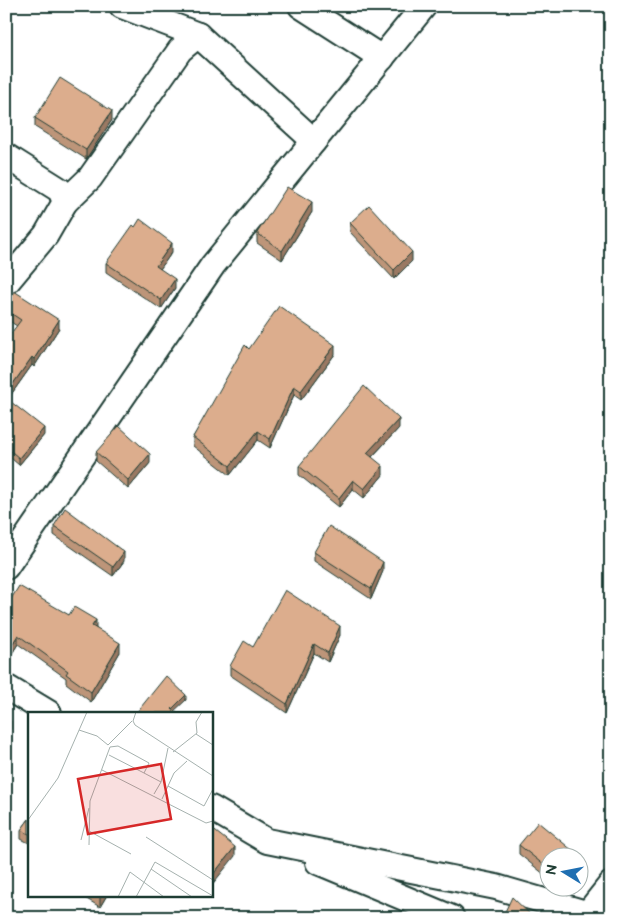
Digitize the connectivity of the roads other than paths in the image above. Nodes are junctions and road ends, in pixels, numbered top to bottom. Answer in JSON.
{"nodes":[{"id":1,"x":122,"y":6,"type":"edge"},
{"id":2,"x":301,"y":6,"type":"edge"},
{"id":3,"x":424,"y":6,"type":"edge"},
{"id":4,"x":198,"y":35,"type":"junction"},
{"id":5,"x":382,"y":58,"type":"junction"},
{"id":6,"x":314,"y":141,"type":"junction"},
{"id":7,"x":6,"y":156,"type":"edge"},
{"id":8,"x":65,"y":202,"type":"junction"},
{"id":9,"x":6,"y":283,"type":"edge"},
{"id":10,"x":6,"y":567,"type":"edge"},
{"id":11,"x":6,"y":687,"type":"edge"},
{"id":12,"x":47,"y":712,"type":"edge"},
{"id":13,"x":212,"y":809,"type":"edge"},
{"id":14,"x":267,"y":841,"type":"junction"},
{"id":15,"x":611,"y":884,"type":"edge"},
{"id":16,"x":595,"y":916,"type":"edge"},
{"id":17,"x":452,"y":918,"type":"edge"}],
"edges":[{"from":1,"to":4,"type":"street"},
{"from":2,"to":5,"type":"street"},
{"from":3,"to":5,"type":"street"},
{"from":4,"to":6,"type":"street"},
{"from":4,"to":8,"type":"street"},
{"from":5,"to":6,"type":"street"},
{"from":6,"to":10,"type":"street"},
{"from":7,"to":8,"type":"street"},
{"from":8,"to":9,"type":"street"},
{"from":11,"to":12,"type":"street"},
{"from":13,"to":14,"type":"street"},
{"from":14,"to":16,"type":"street"},
{"from":14,"to":17,"type":"street"},
{"from":15,"to":16,"type":"street"}]}
